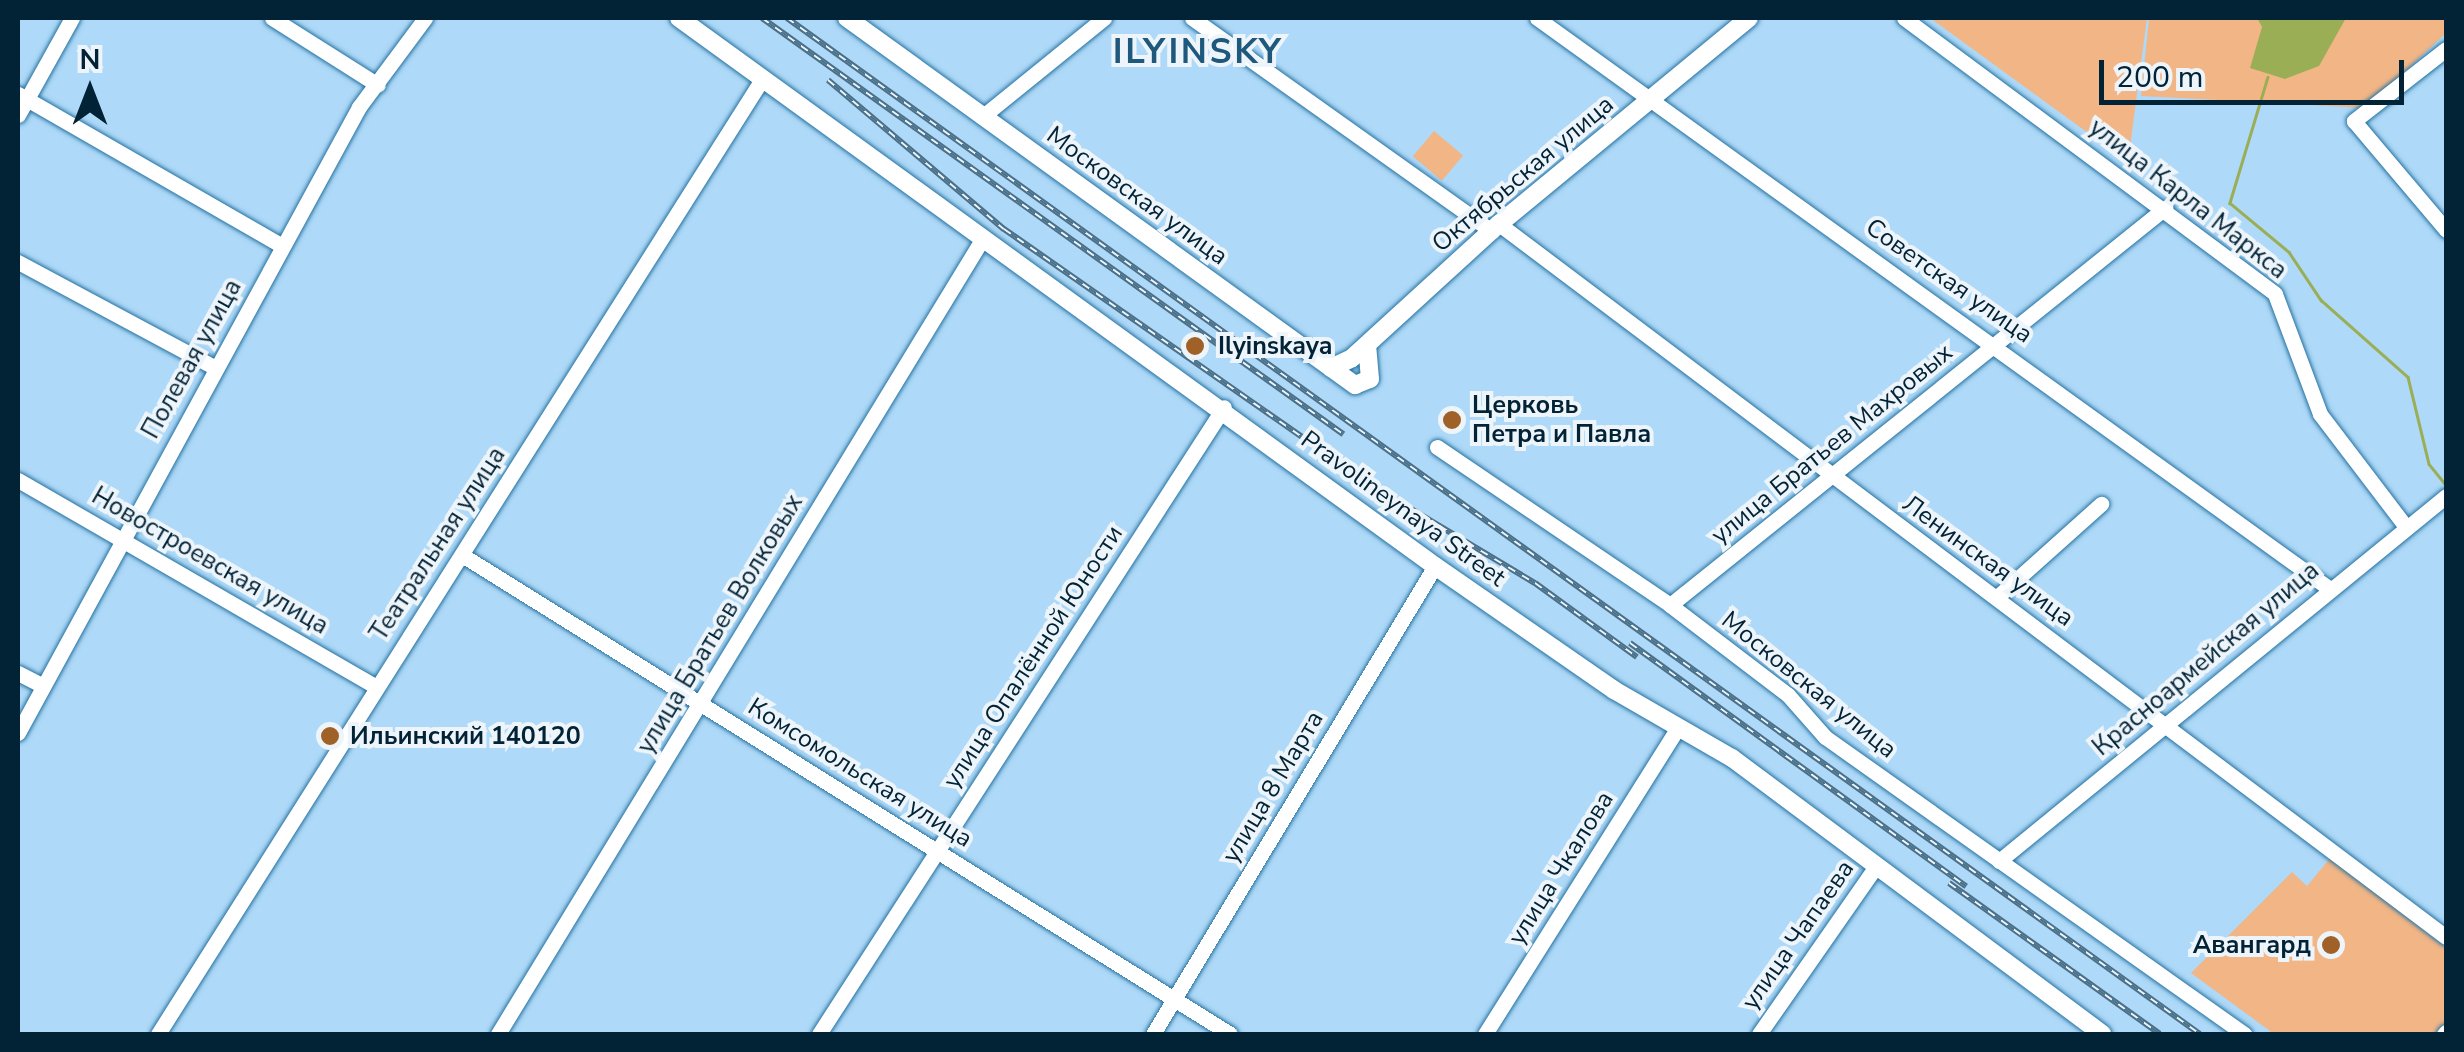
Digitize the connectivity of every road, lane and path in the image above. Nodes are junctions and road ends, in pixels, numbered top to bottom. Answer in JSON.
{"nodes":[{"id":1,"x":72,"y":18,"type":"edge"},
{"id":2,"x":272,"y":18,"type":"edge"},
{"id":3,"x":425,"y":18,"type":"edge"},
{"id":4,"x":678,"y":18,"type":"edge"},
{"id":5,"x":847,"y":18,"type":"edge"},
{"id":6,"x":1104,"y":18,"type":"edge"},
{"id":7,"x":1192,"y":18,"type":"edge"},
{"id":8,"x":1537,"y":18,"type":"edge"},
{"id":9,"x":1749,"y":18,"type":"edge"},
{"id":10,"x":1904,"y":18,"type":"edge"},
{"id":11,"x":2446,"y":49,"type":"edge"},
{"id":12,"x":761,"y":80,"type":"junction"},
{"id":13,"x":378,"y":85,"type":"junction"},
{"id":14,"x":22,"y":96,"type":"edge"},
{"id":15,"x":1648,"y":100,"type":"junction"},
{"id":16,"x":18,"y":115,"type":"edge"},
{"id":17,"x":983,"y":116,"type":"junction"},
{"id":18,"x":2165,"y":208,"type":"junction"},
{"id":19,"x":1496,"y":227,"type":"junction"},
{"id":20,"x":2446,"y":230,"type":"edge"},
{"id":21,"x":983,"y":238,"type":"junction"},
{"id":22,"x":282,"y":246,"type":"junction"},
{"id":23,"x":18,"y":262,"type":"edge"},
{"id":24,"x":1367,"y":344,"type":"junction"},
{"id":25,"x":1997,"y":344,"type":"junction"},
{"id":26,"x":214,"y":368,"type":"junction"},
{"id":27,"x":1331,"y":368,"type":"junction"},
{"id":28,"x":1224,"y":407,"type":"junction"},
{"id":29,"x":1437,"y":447,"type":"dead end"},
{"id":30,"x":1831,"y":477,"type":"junction"},
{"id":31,"x":18,"y":480,"type":"edge"},
{"id":32,"x":2446,"y":496,"type":"edge"},
{"id":33,"x":2101,"y":504,"type":"dead end"},
{"id":34,"x":2406,"y":527,"type":"junction"},
{"id":35,"x":124,"y":539,"type":"junction"},
{"id":36,"x":462,"y":555,"type":"junction"},
{"id":37,"x":1435,"y":566,"type":"junction"},
{"id":38,"x":2330,"y":589,"type":"junction"},
{"id":39,"x":1997,"y":597,"type":"junction"},
{"id":40,"x":1670,"y":605,"type":"junction"},
{"id":41,"x":18,"y":673,"type":"edge"},
{"id":42,"x":43,"y":686,"type":"junction"},
{"id":43,"x":377,"y":686,"type":"junction"},
{"id":44,"x":702,"y":702,"type":"junction"},
{"id":45,"x":2166,"y":725,"type":"junction"},
{"id":46,"x":1678,"y":727,"type":"junction"},
{"id":47,"x":18,"y":732,"type":"edge"},
{"id":48,"x":938,"y":852,"type":"junction"},
{"id":49,"x":2000,"y":861,"type":"junction"},
{"id":50,"x":1878,"y":865,"type":"junction"},
{"id":51,"x":2446,"y":937,"type":"edge"},
{"id":52,"x":1174,"y":1002,"type":"junction"},
{"id":53,"x":158,"y":1034,"type":"edge"},
{"id":54,"x":498,"y":1034,"type":"edge"},
{"id":55,"x":819,"y":1034,"type":"edge"},
{"id":56,"x":1153,"y":1034,"type":"edge"},
{"id":57,"x":1230,"y":1034,"type":"edge"},
{"id":58,"x":1485,"y":1034,"type":"edge"},
{"id":59,"x":1759,"y":1034,"type":"edge"},
{"id":60,"x":2102,"y":1034,"type":"edge"},
{"id":61,"x":2244,"y":1034,"type":"edge"}],
"edges":[{"from":1,"to":14,"type":"street"},
{"from":2,"to":13,"type":"street"},
{"from":3,"to":13,"type":"street","name":"Полевая улица"},
{"from":4,"to":12,"type":"main road","name":"Pravolineynaya Street"},
{"from":5,"to":17,"type":"main road","name":"Московская улица"},
{"from":6,"to":17,"type":"street"},
{"from":7,"to":19,"type":"street","name":"Ленинская улица"},
{"from":8,"to":15,"type":"street","name":"Советская улица"},
{"from":9,"to":15,"type":"main road","name":"Октябрьская улица"},
{"from":10,"to":18,"type":"street","name":"улица Карла Маркса"},
{"from":11,"to":20,"type":"street"},
{"from":12,"to":21,"type":"main road","name":"Pravolineynaya Street"},
{"from":12,"to":36,"type":"street","name":"Театральная улица"},
{"from":13,"to":22,"type":"street","name":"Полевая улица"},
{"from":14,"to":16,"type":"street"},
{"from":14,"to":22,"type":"street"},
{"from":15,"to":19,"type":"main road","name":"Октябрьская улица"},
{"from":15,"to":25,"type":"street","name":"Советская улица"},
{"from":17,"to":27,"type":"main road","name":"Московская улица"},
{"from":18,"to":25,"type":"street","name":"улица Братьев Махровых"},
{"from":18,"to":34,"type":"street","name":"улица Карла Маркса"},
{"from":19,"to":24,"type":"main road","name":"Октябрьская улица"},
{"from":19,"to":30,"type":"street","name":"Ленинская улица"},
{"from":21,"to":28,"type":"main road","name":"Pravolineynaya Street"},
{"from":21,"to":44,"type":"street","name":"улица Братьев Волковых"},
{"from":22,"to":26,"type":"street","name":"Полевая улица"},
{"from":23,"to":26,"type":"street"},
{"from":24,"to":27,"type":"main road","name":"Октябрьская улица"},
{"from":24,"to":27,"type":"main road","name":"Московская улица"},
{"from":25,"to":30,"type":"street","name":"улица Братьев Махровых"},
{"from":25,"to":38,"type":"street","name":"Советская улица"},
{"from":26,"to":35,"type":"street","name":"Полевая улица"},
{"from":28,"to":37,"type":"main road","name":"Pravolineynaya Street"},
{"from":28,"to":48,"type":"street","name":"улица Опалённой Юности"},
{"from":29,"to":40,"type":"street","name":"Московская улица"},
{"from":30,"to":39,"type":"street","name":"Ленинская улица"},
{"from":30,"to":40,"type":"street","name":"улица Братьев Махровых"},
{"from":31,"to":35,"type":"street","name":"Новостроевская улица"},
{"from":32,"to":34,"type":"street","name":"Красноармейская улица"},
{"from":33,"to":39,"type":"street"},
{"from":34,"to":38,"type":"street","name":"Красноармейская улица"},
{"from":35,"to":42,"type":"street","name":"Полевая улица"},
{"from":35,"to":43,"type":"street","name":"Новостроевская улица"},
{"from":36,"to":43,"type":"street","name":"Театральная улица"},
{"from":36,"to":44,"type":"street","name":"Комсомольская улица"},
{"from":37,"to":46,"type":"main road","name":"Pravolineynaya Street"},
{"from":37,"to":52,"type":"street","name":"улица 8 Марта"},
{"from":38,"to":45,"type":"street","name":"Красноармейская улица"},
{"from":39,"to":45,"type":"street","name":"Ленинская улица"},
{"from":40,"to":49,"type":"street","name":"Московская улица"},
{"from":41,"to":42,"type":"street"},
{"from":42,"to":47,"type":"street","name":"Полевая улица"},
{"from":43,"to":53,"type":"street","name":"Театральная улица"},
{"from":44,"to":48,"type":"street","name":"Комсомольская улица"},
{"from":44,"to":54,"type":"street","name":"улица Братьев Волковых"},
{"from":45,"to":49,"type":"street","name":"Красноармейская улица"},
{"from":45,"to":51,"type":"street","name":"Ленинская улица"},
{"from":46,"to":50,"type":"main road","name":"Pravolineynaya Street"},
{"from":46,"to":58,"type":"street","name":"улица Чкалова"},
{"from":48,"to":52,"type":"street","name":"Комсомольская улица"},
{"from":48,"to":55,"type":"street","name":"улица Опалённой Юности"},
{"from":49,"to":61,"type":"street","name":"Московская улица"},
{"from":50,"to":59,"type":"street","name":"улица Чапаева"},
{"from":50,"to":60,"type":"main road","name":"Pravolineynaya Street"},
{"from":52,"to":56,"type":"street","name":"улица 8 Марта"},
{"from":52,"to":57,"type":"street","name":"Комсомольская улица"}]}
